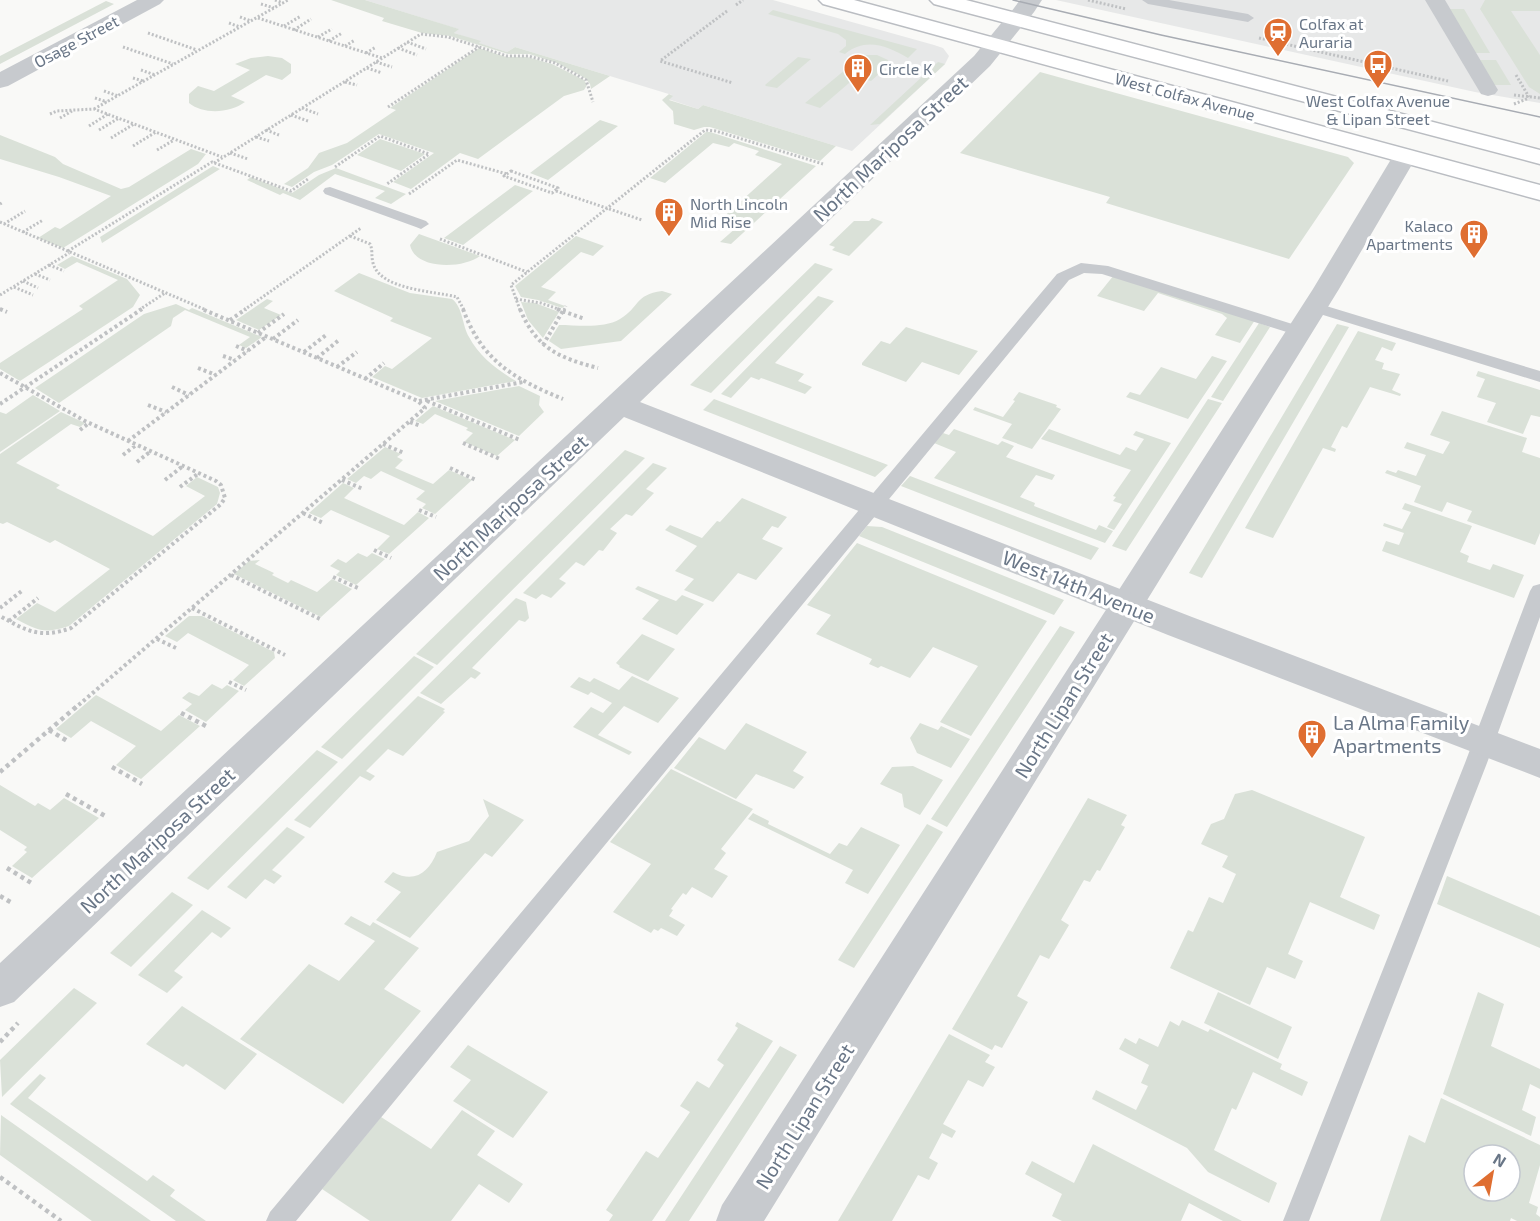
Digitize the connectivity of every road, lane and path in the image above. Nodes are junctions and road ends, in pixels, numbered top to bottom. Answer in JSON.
{"nodes":[{"id":1,"x":153,"y":0,"type":"edge"},
{"id":2,"x":275,"y":0,"type":"edge"},
{"id":3,"x":288,"y":0,"type":"edge"},
{"id":4,"x":743,"y":0,"type":"edge"},
{"id":5,"x":830,"y":0,"type":"edge"},
{"id":6,"x":941,"y":0,"type":"edge"},
{"id":7,"x":1031,"y":0,"type":"edge"},
{"id":8,"x":1088,"y":0,"type":"edge"},
{"id":9,"x":1148,"y":0,"type":"edge"},
{"id":10,"x":1435,"y":0,"type":"edge"},
{"id":11,"x":284,"y":3,"type":"junction"},
{"id":12,"x":261,"y":4,"type":"dead end"},
{"id":13,"x":736,"y":5,"type":"dead end"},
{"id":14,"x":274,"y":8,"type":"junction"},
{"id":15,"x":1126,"y":9,"type":"dead end"},
{"id":16,"x":727,"y":11,"type":"dead end"},
{"id":17,"x":301,"y":16,"type":"dead end"},
{"id":18,"x":240,"y":17,"type":"dead end"},
{"id":19,"x":257,"y":18,"type":"junction"},
{"id":20,"x":1248,"y":18,"type":"dead end"},
{"id":21,"x":311,"y":19,"type":"dead end"},
{"id":22,"x":1016,"y":20,"type":"junction"},
{"id":23,"x":251,"y":21,"type":"junction"},
{"id":24,"x":229,"y":23,"type":"dead end"},
{"id":25,"x":284,"y":26,"type":"junction"},
{"id":26,"x":241,"y":27,"type":"junction"},
{"id":27,"x":332,"y":29,"type":"dead end"},
{"id":28,"x":294,"y":30,"type":"junction"},
{"id":29,"x":141,"y":31,"type":"dead end"},
{"id":30,"x":342,"y":33,"type":"dead end"},
{"id":31,"x":210,"y":36,"type":"dead end"},
{"id":32,"x":318,"y":37,"type":"junction"},
{"id":33,"x":1255,"y":37,"type":"dead end"},
{"id":34,"x":219,"y":39,"type":"junction"},
{"id":35,"x":355,"y":40,"type":"dead end"},
{"id":36,"x":329,"y":41,"type":"junction"},
{"id":37,"x":407,"y":42,"type":"junction"},
{"id":38,"x":116,"y":45,"type":"dead end"},
{"id":39,"x":996,"y":45,"type":"junction"},
{"id":40,"x":345,"y":46,"type":"junction"},
{"id":41,"x":376,"y":47,"type":"dead end"},
{"id":42,"x":479,"y":47,"type":"junction"},
{"id":43,"x":398,"y":48,"type":"junction"},
{"id":44,"x":426,"y":49,"type":"dead end"},
{"id":45,"x":198,"y":51,"type":"junction"},
{"id":46,"x":366,"y":53,"type":"junction"},
{"id":47,"x":417,"y":55,"type":"dead end"},
{"id":48,"x":382,"y":58,"type":"junction"},
{"id":49,"x":376,"y":62,"type":"junction"},
{"id":50,"x":173,"y":65,"type":"junction"},
{"id":51,"x":392,"y":67,"type":"dead end"},
{"id":52,"x":366,"y":68,"type":"junction"},
{"id":53,"x":141,"y":70,"type":"dead end"},
{"id":54,"x":382,"y":73,"type":"dead end"},
{"id":55,"x":155,"y":75,"type":"junction"},
{"id":56,"x":133,"y":78,"type":"dead end"},
{"id":57,"x":0,"y":81,"type":"edge"},
{"id":58,"x":143,"y":81,"type":"junction"},
{"id":59,"x":345,"y":82,"type":"junction"},
{"id":60,"x":733,"y":83,"type":"dead end"},
{"id":61,"x":357,"y":85,"type":"dead end"},
{"id":62,"x":1488,"y":90,"type":"joint"},
{"id":63,"x":104,"y":91,"type":"dead end"},
{"id":64,"x":118,"y":96,"type":"junction"},
{"id":65,"x":95,"y":98,"type":"dead end"},
{"id":66,"x":1530,"y":98,"type":"dead end"},
{"id":67,"x":1540,"y":98,"type":"edge"},
{"id":68,"x":107,"y":102,"type":"junction"},
{"id":69,"x":593,"y":102,"type":"dead end"},
{"id":70,"x":388,"y":107,"type":"dead end"},
{"id":71,"x":302,"y":108,"type":"junction"},
{"id":72,"x":94,"y":109,"type":"junction"},
{"id":73,"x":74,"y":110,"type":"junction"},
{"id":74,"x":50,"y":114,"type":"dead end"},
{"id":75,"x":108,"y":114,"type":"junction"},
{"id":76,"x":318,"y":114,"type":"dead end"},
{"id":77,"x":291,"y":115,"type":"junction"},
{"id":78,"x":60,"y":118,"type":"dead end"},
{"id":79,"x":119,"y":118,"type":"junction"},
{"id":80,"x":308,"y":121,"type":"dead end"},
{"id":81,"x":134,"y":124,"type":"junction"},
{"id":82,"x":89,"y":126,"type":"dead end"},
{"id":83,"x":99,"y":130,"type":"dead end"},
{"id":84,"x":266,"y":130,"type":"junction"},
{"id":85,"x":156,"y":132,"type":"junction"},
{"id":86,"x":279,"y":135,"type":"dead end"},
{"id":87,"x":256,"y":137,"type":"junction"},
{"id":88,"x":111,"y":138,"type":"dead end"},
{"id":89,"x":175,"y":139,"type":"junction"},
{"id":90,"x":269,"y":141,"type":"dead end"},
{"id":91,"x":133,"y":146,"type":"dead end"},
{"id":92,"x":157,"y":150,"type":"dead end"},
{"id":93,"x":230,"y":153,"type":"junction"},
{"id":94,"x":1405,"y":156,"type":"junction"},
{"id":95,"x":223,"y":157,"type":"junction"},
{"id":96,"x":1540,"y":157,"type":"edge"},
{"id":97,"x":248,"y":159,"type":"dead end"},
{"id":98,"x":214,"y":163,"type":"junction"},
{"id":99,"x":823,"y":165,"type":"dead end"},
{"id":100,"x":335,"y":167,"type":"dead end"},
{"id":101,"x":507,"y":174,"type":"junction"},
{"id":102,"x":387,"y":184,"type":"dead end"},
{"id":103,"x":555,"y":190,"type":"junction"},
{"id":104,"x":291,"y":191,"type":"dead end"},
{"id":105,"x":330,"y":191,"type":"dead end"},
{"id":106,"x":1540,"y":193,"type":"edge"},
{"id":107,"x":606,"y":208,"type":"junction"},
{"id":108,"x":25,"y":211,"type":"dead end"},
{"id":109,"x":385,"y":211,"type":"junction"},
{"id":110,"x":43,"y":220,"type":"dead end"},
{"id":111,"x":642,"y":220,"type":"dead end"},
{"id":112,"x":2,"y":223,"type":"edge"},
{"id":113,"x":421,"y":224,"type":"dead end"},
{"id":114,"x":23,"y":232,"type":"junction"},
{"id":115,"x":349,"y":236,"type":"junction"},
{"id":116,"x":435,"y":238,"type":"dead end"},
{"id":117,"x":68,"y":252,"type":"junction"},
{"id":118,"x":49,"y":265,"type":"junction"},
{"id":119,"x":64,"y":271,"type":"dead end"},
{"id":120,"x":527,"y":272,"type":"junction"},
{"id":121,"x":35,"y":274,"type":"junction"},
{"id":122,"x":50,"y":280,"type":"dead end"},
{"id":123,"x":23,"y":281,"type":"junction"},
{"id":124,"x":14,"y":287,"type":"junction"},
{"id":125,"x":38,"y":288,"type":"dead end"},
{"id":126,"x":165,"y":293,"type":"junction"},
{"id":127,"x":0,"y":295,"type":"edge"},
{"id":128,"x":33,"y":295,"type":"dead end"},
{"id":129,"x":516,"y":299,"type":"junction"},
{"id":130,"x":566,"y":306,"type":"dead end"},
{"id":131,"x":0,"y":309,"type":"edge"},
{"id":132,"x":563,"y":311,"type":"junction"},
{"id":133,"x":7,"y":312,"type":"dead end"},
{"id":134,"x":284,"y":314,"type":"dead end"},
{"id":135,"x":585,"y":319,"type":"dead end"},
{"id":136,"x":1306,"y":319,"type":"junction"},
{"id":137,"x":298,"y":320,"type":"dead end"},
{"id":138,"x":230,"y":321,"type":"junction"},
{"id":139,"x":258,"y":333,"type":"junction"},
{"id":140,"x":326,"y":335,"type":"dead end"},
{"id":141,"x":267,"y":337,"type":"junction"},
{"id":142,"x":273,"y":339,"type":"junction"},
{"id":143,"x":339,"y":340,"type":"dead end"},
{"id":144,"x":543,"y":345,"type":"junction"},
{"id":145,"x":236,"y":346,"type":"dead end"},
{"id":146,"x":248,"y":351,"type":"junction"},
{"id":147,"x":304,"y":352,"type":"junction"},
{"id":148,"x":357,"y":352,"type":"dead end"},
{"id":149,"x":223,"y":356,"type":"dead end"},
{"id":150,"x":317,"y":358,"type":"junction"},
{"id":151,"x":235,"y":360,"type":"junction"},
{"id":152,"x":384,"y":363,"type":"dead end"},
{"id":153,"x":338,"y":367,"type":"junction"},
{"id":154,"x":198,"y":368,"type":"dead end"},
{"id":155,"x":598,"y":368,"type":"dead end"},
{"id":156,"x":0,"y":373,"type":"edge"},
{"id":157,"x":216,"y":375,"type":"junction"},
{"id":158,"x":1540,"y":377,"type":"edge"},
{"id":159,"x":365,"y":379,"type":"junction"},
{"id":160,"x":523,"y":382,"type":"junction"},
{"id":161,"x":172,"y":387,"type":"dead end"},
{"id":162,"x":24,"y":388,"type":"junction"},
{"id":163,"x":189,"y":395,"type":"junction"},
{"id":164,"x":563,"y":399,"type":"dead end"},
{"id":165,"x":425,"y":400,"type":"junction"},
{"id":166,"x":418,"y":401,"type":"junction"},
{"id":167,"x":0,"y":404,"type":"edge"},
{"id":168,"x":619,"y":404,"type":"junction"},
{"id":169,"x":148,"y":405,"type":"dead end"},
{"id":170,"x":166,"y":412,"type":"junction"},
{"id":171,"x":410,"y":422,"type":"junction"},
{"id":172,"x":89,"y":423,"type":"junction"},
{"id":173,"x":421,"y":426,"type":"dead end"},
{"id":174,"x":80,"y":430,"type":"dead end"},
{"id":175,"x":520,"y":440,"type":"dead end"},
{"id":176,"x":128,"y":441,"type":"junction"},
{"id":177,"x":463,"y":443,"type":"dead end"},
{"id":178,"x":384,"y":444,"type":"junction"},
{"id":179,"x":136,"y":445,"type":"junction"},
{"id":180,"x":151,"y":451,"type":"junction"},
{"id":181,"x":404,"y":453,"type":"dead end"},
{"id":182,"x":123,"y":455,"type":"dead end"},
{"id":183,"x":500,"y":459,"type":"dead end"},
{"id":184,"x":137,"y":462,"type":"dead end"},
{"id":185,"x":183,"y":466,"type":"junction"},
{"id":186,"x":450,"y":468,"type":"dead end"},
{"id":187,"x":198,"y":473,"type":"junction"},
{"id":188,"x":165,"y":480,"type":"dead end"},
{"id":189,"x":342,"y":480,"type":"junction"},
{"id":190,"x":476,"y":480,"type":"dead end"},
{"id":191,"x":180,"y":487,"type":"dead end"},
{"id":192,"x":363,"y":489,"type":"dead end"},
{"id":193,"x":874,"y":505,"type":"junction"},
{"id":194,"x":419,"y":510,"type":"dead end"},
{"id":195,"x":303,"y":513,"type":"junction"},
{"id":196,"x":436,"y":517,"type":"dead end"},
{"id":197,"x":323,"y":523,"type":"dead end"},
{"id":198,"x":374,"y":550,"type":"dead end"},
{"id":199,"x":391,"y":558,"type":"dead end"},
{"id":200,"x":231,"y":575,"type":"junction"},
{"id":201,"x":333,"y":577,"type":"dead end"},
{"id":202,"x":358,"y":588,"type":"dead end"},
{"id":203,"x":22,"y":590,"type":"dead end"},
{"id":204,"x":1540,"y":591,"type":"edge"},
{"id":205,"x":38,"y":598,"type":"dead end"},
{"id":206,"x":1126,"y":605,"type":"junction"},
{"id":207,"x":0,"y":608,"type":"edge"},
{"id":208,"x":192,"y":608,"type":"junction"},
{"id":209,"x":0,"y":616,"type":"edge"},
{"id":210,"x":322,"y":620,"type":"dead end"},
{"id":211,"x":9,"y":621,"type":"junction"},
{"id":212,"x":157,"y":639,"type":"junction"},
{"id":213,"x":178,"y":649,"type":"dead end"},
{"id":214,"x":285,"y":655,"type":"dead end"},
{"id":215,"x":229,"y":682,"type":"dead end"},
{"id":216,"x":246,"y":690,"type":"dead end"},
{"id":217,"x":181,"y":712,"type":"dead end"},
{"id":218,"x":206,"y":726,"type":"dead end"},
{"id":219,"x":49,"y":730,"type":"junction"},
{"id":220,"x":69,"y":741,"type":"dead end"},
{"id":221,"x":1484,"y":742,"type":"junction"},
{"id":222,"x":1540,"y":764,"type":"edge"},
{"id":223,"x":112,"y":767,"type":"dead end"},
{"id":224,"x":0,"y":772,"type":"edge"},
{"id":225,"x":142,"y":784,"type":"dead end"},
{"id":226,"x":66,"y":794,"type":"dead end"},
{"id":227,"x":107,"y":817,"type":"dead end"},
{"id":228,"x":7,"y":868,"type":"dead end"},
{"id":229,"x":33,"y":884,"type":"dead end"},
{"id":230,"x":0,"y":896,"type":"edge"},
{"id":231,"x":12,"y":903,"type":"dead end"},
{"id":232,"x":0,"y":989,"type":"edge"},
{"id":233,"x":0,"y":1177,"type":"edge"},
{"id":234,"x":61,"y":1221,"type":"edge"},
{"id":235,"x":279,"y":1221,"type":"edge"},
{"id":236,"x":738,"y":1221,"type":"edge"},
{"id":237,"x":1296,"y":1221,"type":"edge"}],
"edges":[{"from":1,"to":57,"type":"street","name":"Osage Street"},
{"from":2,"to":11,"type":"path"},
{"from":3,"to":11,"type":"path"},
{"from":4,"to":13,"type":"path"},
{"from":5,"to":39,"type":"main road","name":"West Colfax Avenue"},
{"from":6,"to":22,"type":"main road","name":"West Colfax Avenue"},
{"from":7,"to":22,"type":"street","name":"North Mariposa Street"},
{"from":8,"to":15,"type":"path"},
{"from":9,"to":20,"type":"lane"},
{"from":10,"to":62,"type":"street"},
{"from":11,"to":14,"type":"path"},
{"from":12,"to":14,"type":"path"},
{"from":14,"to":19,"type":"path"},
{"from":16,"to":60,"type":"path"},
{"from":17,"to":25,"type":"path"},
{"from":18,"to":23,"type":"path"},
{"from":19,"to":23,"type":"path"},
{"from":19,"to":25,"type":"path"},
{"from":21,"to":28,"type":"path"},
{"from":22,"to":39,"type":"street","name":"North Mariposa Street"},
{"from":22,"to":96,"type":"main road","name":"West Colfax Avenue"},
{"from":23,"to":26,"type":"path"},
{"from":24,"to":26,"type":"path"},
{"from":25,"to":28,"type":"path"},
{"from":26,"to":34,"type":"path"},
{"from":27,"to":32,"type":"path"},
{"from":28,"to":32,"type":"path"},
{"from":29,"to":45,"type":"path"},
{"from":30,"to":36,"type":"path"},
{"from":31,"to":34,"type":"path"},
{"from":32,"to":36,"type":"path"},
{"from":33,"to":62,"type":"path"},
{"from":34,"to":45,"type":"path"},
{"from":35,"to":40,"type":"path"},
{"from":36,"to":40,"type":"path"},
{"from":37,"to":42,"type":"path"},
{"from":37,"to":43,"type":"path"},
{"from":37,"to":44,"type":"path"},
{"from":38,"to":50,"type":"path"},
{"from":39,"to":94,"type":"main road","name":"West Colfax Avenue"},
{"from":39,"to":168,"type":"street","name":"North Mariposa Street"},
{"from":40,"to":46,"type":"path"},
{"from":41,"to":46,"type":"path"},
{"from":42,"to":69,"type":"path"},
{"from":42,"to":70,"type":"path"},
{"from":43,"to":47,"type":"path"},
{"from":43,"to":48,"type":"path"},
{"from":45,"to":50,"type":"path"},
{"from":46,"to":48,"type":"path"},
{"from":48,"to":49,"type":"path"},
{"from":49,"to":51,"type":"path"},
{"from":49,"to":52,"type":"path"},
{"from":50,"to":55,"type":"path"},
{"from":52,"to":54,"type":"path"},
{"from":52,"to":59,"type":"path"},
{"from":53,"to":55,"type":"path"},
{"from":55,"to":58,"type":"path"},
{"from":56,"to":58,"type":"path"},
{"from":58,"to":64,"type":"path"},
{"from":59,"to":61,"type":"path"},
{"from":59,"to":71,"type":"path"},
{"from":63,"to":64,"type":"path"},
{"from":64,"to":68,"type":"path"},
{"from":65,"to":68,"type":"path"},
{"from":66,"to":67,"type":"path"},
{"from":68,"to":72,"type":"path"},
{"from":71,"to":76,"type":"path"},
{"from":71,"to":77,"type":"path"},
{"from":72,"to":73,"type":"path"},
{"from":72,"to":75,"type":"path"},
{"from":73,"to":74,"type":"path"},
{"from":73,"to":78,"type":"path"},
{"from":75,"to":79,"type":"path"},
{"from":75,"to":82,"type":"path"},
{"from":77,"to":80,"type":"path"},
{"from":77,"to":84,"type":"path"},
{"from":79,"to":81,"type":"path"},
{"from":79,"to":83,"type":"path"},
{"from":81,"to":85,"type":"path"},
{"from":81,"to":88,"type":"path"},
{"from":84,"to":86,"type":"path"},
{"from":84,"to":87,"type":"path"},
{"from":85,"to":89,"type":"path"},
{"from":85,"to":91,"type":"path"},
{"from":87,"to":90,"type":"path"},
{"from":87,"to":93,"type":"path"},
{"from":89,"to":92,"type":"path"},
{"from":89,"to":95,"type":"path"},
{"from":93,"to":95,"type":"path"},
{"from":93,"to":97,"type":"path"},
{"from":94,"to":106,"type":"main road","name":"West Colfax Avenue"},
{"from":94,"to":136,"type":"street","name":"North Lipan Street"},
{"from":95,"to":98,"type":"path"},
{"from":98,"to":104,"type":"path"},
{"from":98,"to":117,"type":"path"},
{"from":99,"to":107,"type":"path"},
{"from":100,"to":102,"type":"path"},
{"from":101,"to":103,"type":"path"},
{"from":101,"to":103,"type":"path"},
{"from":101,"to":109,"type":"path"},
{"from":103,"to":107,"type":"path"},
{"from":105,"to":109,"type":"lane"},
{"from":107,"to":111,"type":"path"},
{"from":107,"to":120,"type":"path"},
{"from":108,"to":112,"type":"path"},
{"from":109,"to":113,"type":"lane"},
{"from":109,"to":115,"type":"path"},
{"from":110,"to":114,"type":"path"},
{"from":112,"to":114,"type":"path"},
{"from":114,"to":117,"type":"path"},
{"from":115,"to":138,"type":"path"},
{"from":115,"to":160,"type":"path"},
{"from":116,"to":120,"type":"path"},
{"from":117,"to":118,"type":"path"},
{"from":117,"to":126,"type":"path"},
{"from":118,"to":119,"type":"path"},
{"from":118,"to":121,"type":"path"},
{"from":120,"to":129,"type":"path"},
{"from":121,"to":122,"type":"path"},
{"from":121,"to":123,"type":"path"},
{"from":123,"to":124,"type":"path"},
{"from":123,"to":125,"type":"path"},
{"from":124,"to":127,"type":"path"},
{"from":124,"to":128,"type":"path"},
{"from":126,"to":138,"type":"path"},
{"from":126,"to":162,"type":"path"},
{"from":129,"to":132,"type":"path"},
{"from":129,"to":144,"type":"path"},
{"from":130,"to":132,"type":"path"},
{"from":131,"to":133,"type":"path"},
{"from":132,"to":135,"type":"path"},
{"from":132,"to":144,"type":"path"},
{"from":134,"to":139,"type":"path"},
{"from":136,"to":158,"type":"lane"},
{"from":136,"to":193,"type":"lane"},
{"from":136,"to":206,"type":"street","name":"North Lipan Street"},
{"from":137,"to":142,"type":"path"},
{"from":138,"to":139,"type":"path"},
{"from":139,"to":141,"type":"path"},
{"from":140,"to":147,"type":"path"},
{"from":141,"to":142,"type":"path"},
{"from":141,"to":146,"type":"path"},
{"from":142,"to":147,"type":"path"},
{"from":143,"to":150,"type":"path"},
{"from":144,"to":155,"type":"path"},
{"from":145,"to":146,"type":"path"},
{"from":146,"to":151,"type":"path"},
{"from":147,"to":150,"type":"path"},
{"from":148,"to":153,"type":"path"},
{"from":149,"to":151,"type":"path"},
{"from":150,"to":153,"type":"path"},
{"from":151,"to":157,"type":"path"},
{"from":152,"to":159,"type":"path"},
{"from":153,"to":159,"type":"path"},
{"from":154,"to":157,"type":"path"},
{"from":156,"to":162,"type":"path"},
{"from":157,"to":163,"type":"path"},
{"from":159,"to":166,"type":"path"},
{"from":160,"to":164,"type":"path"},
{"from":160,"to":165,"type":"path"},
{"from":161,"to":163,"type":"path"},
{"from":162,"to":167,"type":"path"},
{"from":162,"to":172,"type":"path"},
{"from":163,"to":170,"type":"path"},
{"from":165,"to":166,"type":"path"},
{"from":165,"to":175,"type":"path"},
{"from":166,"to":171,"type":"path"},
{"from":168,"to":193,"type":"street","name":"West 14th Avenue"},
{"from":168,"to":232,"type":"street","name":"North Mariposa Street"},
{"from":169,"to":170,"type":"path"},
{"from":170,"to":176,"type":"path"},
{"from":171,"to":173,"type":"path"},
{"from":171,"to":178,"type":"path"},
{"from":172,"to":174,"type":"path"},
{"from":172,"to":176,"type":"path"},
{"from":176,"to":179,"type":"path"},
{"from":177,"to":183,"type":"path"},
{"from":178,"to":181,"type":"path"},
{"from":178,"to":189,"type":"path"},
{"from":179,"to":180,"type":"path"},
{"from":179,"to":182,"type":"path"},
{"from":180,"to":184,"type":"path"},
{"from":180,"to":185,"type":"path"},
{"from":185,"to":187,"type":"path"},
{"from":185,"to":188,"type":"path"},
{"from":186,"to":190,"type":"path"},
{"from":187,"to":191,"type":"path"},
{"from":187,"to":211,"type":"path"},
{"from":189,"to":192,"type":"path"},
{"from":189,"to":195,"type":"path"},
{"from":193,"to":206,"type":"street","name":"West 14th Avenue"},
{"from":193,"to":235,"type":"lane"},
{"from":194,"to":196,"type":"path"},
{"from":195,"to":197,"type":"path"},
{"from":195,"to":200,"type":"path"},
{"from":198,"to":199,"type":"path"},
{"from":200,"to":208,"type":"path"},
{"from":200,"to":210,"type":"path"},
{"from":201,"to":202,"type":"path"},
{"from":203,"to":207,"type":"path"},
{"from":204,"to":221,"type":"lane"},
{"from":205,"to":211,"type":"path"},
{"from":206,"to":221,"type":"street","name":"West 14th Avenue"},
{"from":206,"to":236,"type":"street","name":"North Lipan Street"},
{"from":208,"to":212,"type":"path"},
{"from":208,"to":214,"type":"path"},
{"from":209,"to":211,"type":"path"},
{"from":212,"to":213,"type":"path"},
{"from":212,"to":219,"type":"path"},
{"from":215,"to":216,"type":"path"},
{"from":217,"to":218,"type":"path"},
{"from":219,"to":220,"type":"path"},
{"from":219,"to":224,"type":"path"},
{"from":221,"to":222,"type":"street","name":"West 14th Avenue"},
{"from":221,"to":237,"type":"lane"},
{"from":223,"to":225,"type":"path"},
{"from":226,"to":227,"type":"path"},
{"from":228,"to":229,"type":"path"},
{"from":230,"to":231,"type":"path"},
{"from":233,"to":234,"type":"path"}]}
